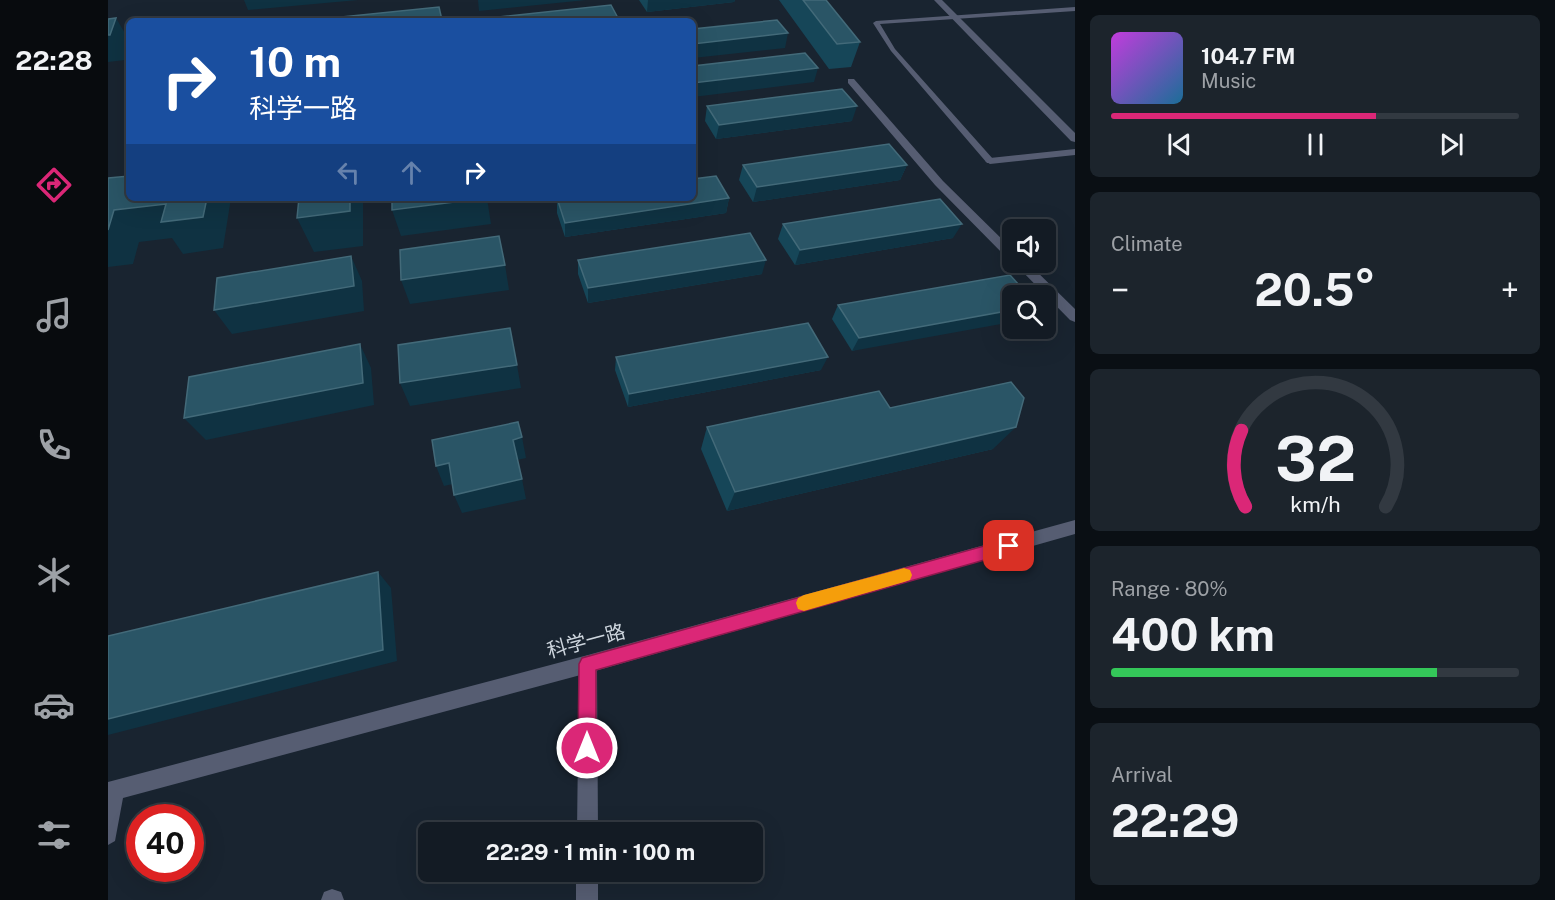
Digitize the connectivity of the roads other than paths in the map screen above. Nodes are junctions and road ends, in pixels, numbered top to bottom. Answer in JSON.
{"nodes":[{"id":1,"x":938,"y":0,"type":"edge"},
{"id":2,"x":1075,"y":9,"type":"edge"},
{"id":3,"x":954,"y":17,"type":"junction"},
{"id":4,"x":851,"y":81,"type":"dead end"},
{"id":5,"x":1075,"y":139,"type":"edge"},
{"id":6,"x":1075,"y":152,"type":"edge"},
{"id":7,"x":990,"y":161,"type":"joint"},
{"id":8,"x":1002,"y":246,"type":"edge"},
{"id":9,"x":1030,"y":273,"type":"edge"},
{"id":10,"x":1075,"y":317,"type":"edge"},
{"id":11,"x":1075,"y":527,"type":"edge"},
{"id":12,"x":588,"y":664,"type":"junction"},
{"id":13,"x":111,"y":791,"type":"edge"},
{"id":14,"x":587,"y":822,"type":"edge"},
{"id":15,"x":108,"y":834,"type":"edge"},
{"id":16,"x":587,"y":882,"type":"edge"},
{"id":17,"x":587,"y":900,"type":"edge"}],
"edges":[{"from":1,"to":3,"type":"street"},
{"from":2,"to":3,"type":"lane"},
{"from":3,"to":5,"type":"street"},
{"from":3,"to":7,"type":"lane"},
{"from":4,"to":8,"type":"street"},
{"from":6,"to":7,"type":"street"},
{"from":9,"to":10,"type":"street"},
{"from":11,"to":12,"type":"street","name":"科学一路"},
{"from":12,"to":13,"type":"street","name":"科学一路"},
{"from":12,"to":14,"type":"street"},
{"from":13,"to":15,"type":"street"},
{"from":16,"to":17,"type":"street"}]}
